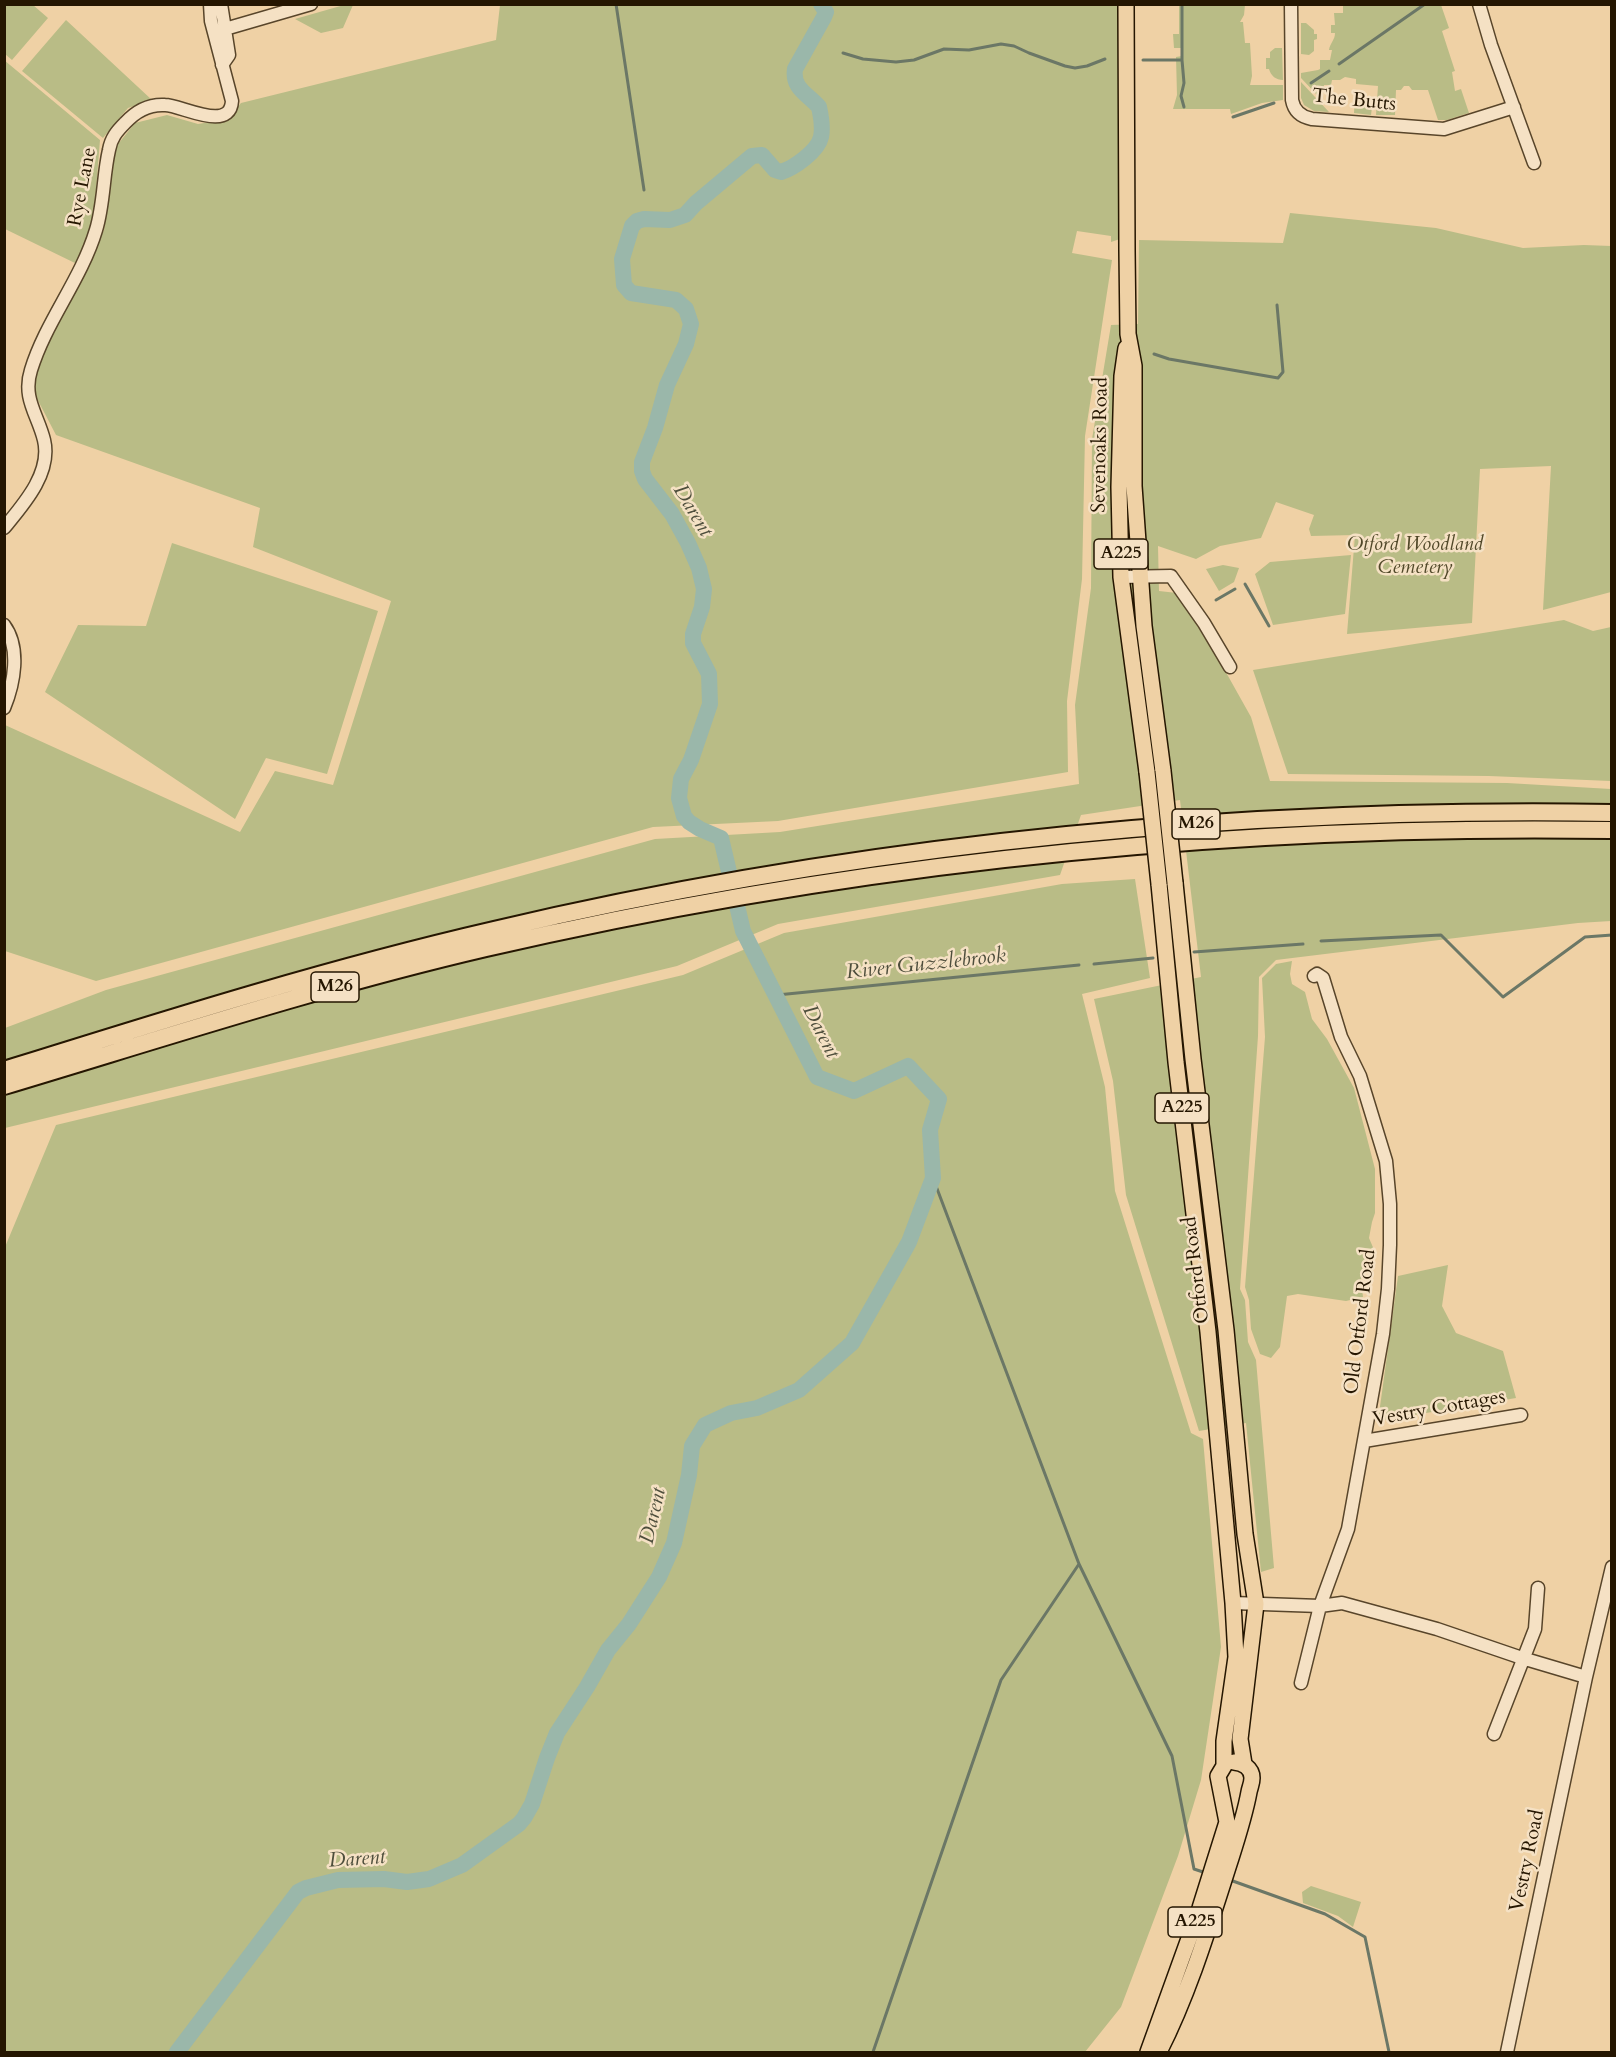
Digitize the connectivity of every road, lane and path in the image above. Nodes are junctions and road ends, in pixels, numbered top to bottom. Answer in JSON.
{"nodes":[{"id":1,"x":210,"y":4,"type":"edge"},
{"id":2,"x":221,"y":4,"type":"edge"},
{"id":3,"x":311,"y":4,"type":"edge"},
{"id":4,"x":1126,"y":4,"type":"edge"},
{"id":5,"x":1291,"y":4,"type":"edge"},
{"id":6,"x":1479,"y":4,"type":"edge"},
{"id":7,"x":225,"y":29,"type":"junction"},
{"id":8,"x":222,"y":65,"type":"junction"},
{"id":9,"x":1514,"y":107,"type":"junction"},
{"id":10,"x":1534,"y":163,"type":"dead end"},
{"id":11,"x":1128,"y":334,"type":"junction"},
{"id":12,"x":4,"y":528,"type":"edge"},
{"id":13,"x":1121,"y":577,"type":"junction"},
{"id":14,"x":1141,"y":578,"type":"junction"},
{"id":15,"x":4,"y":625,"type":"edge"},
{"id":16,"x":1230,"y":667,"type":"dead end"},
{"id":17,"x":4,"y":708,"type":"edge"},
{"id":18,"x":1163,"y":771,"type":"joint"},
{"id":19,"x":1147,"y":772,"type":"joint"},
{"id":20,"x":1611,"y":813,"type":"edge"},
{"id":21,"x":1611,"y":830,"type":"edge"},
{"id":22,"x":784,"y":881,"type":"junction"},
{"id":23,"x":670,"y":901,"type":"junction"},
{"id":24,"x":1314,"y":976,"type":"dead end"},
{"id":25,"x":4,"y":1070,"type":"edge"},
{"id":26,"x":4,"y":1086,"type":"edge"},
{"id":27,"x":1521,"y":1415,"type":"dead end"},
{"id":28,"x":1364,"y":1441,"type":"junction"},
{"id":29,"x":1611,"y":1567,"type":"edge"},
{"id":30,"x":1538,"y":1588,"type":"dead end"},
{"id":31,"x":1233,"y":1603,"type":"junction"},
{"id":32,"x":1256,"y":1604,"type":"junction"},
{"id":33,"x":1320,"y":1606,"type":"junction"},
{"id":34,"x":1522,"y":1658,"type":"junction"},
{"id":35,"x":1586,"y":1677,"type":"junction"},
{"id":36,"x":1301,"y":1683,"type":"dead end"},
{"id":37,"x":1494,"y":1734,"type":"dead end"},
{"id":38,"x":1244,"y":1764,"type":"junction"},
{"id":39,"x":1224,"y":1766,"type":"junction"},
{"id":40,"x":1221,"y":1789,"type":"junction"},
{"id":41,"x":1249,"y":1789,"type":"junction"},
{"id":42,"x":1148,"y":2052,"type":"edge"},
{"id":43,"x":1159,"y":2052,"type":"edge"},
{"id":44,"x":1507,"y":2052,"type":"edge"}],
"edges":[{"from":1,"to":8,"type":"street","name":"Rye Lane"},
{"from":2,"to":7,"type":"street"},
{"from":3,"to":7,"type":"street"},
{"from":4,"to":11,"type":"main road","name":"Sevenoaks Road","number":"A225"},
{"from":5,"to":9,"type":"street","name":"The Butts"},
{"from":6,"to":9,"type":"street"},
{"from":7,"to":8,"type":"street"},
{"from":8,"to":12,"type":"street","name":"Rye Lane"},
{"from":9,"to":10,"type":"street"},
{"from":11,"to":13,"type":"main road","name":"Sevenoaks Road","number":"A225"},
{"from":11,"to":14,"type":"main road","name":"Sevenoaks Road","number":"A225"},
{"from":13,"to":14,"type":"street"},
{"from":13,"to":19,"type":"main road","name":"Sevenoaks Road","number":"A225"},
{"from":14,"to":16,"type":"street"},
{"from":14,"to":18,"type":"main road","name":"Sevenoaks Road","number":"A225"},
{"from":15,"to":17,"type":"street"},
{"from":18,"to":32,"type":"main road","name":"Otford Road","number":"A225","bridge":true},
{"from":19,"to":31,"type":"main road","name":"Otford Road","number":"A225","bridge":true},
{"from":20,"to":22,"type":"highway","number":"M26"},
{"from":21,"to":22,"type":"highway","number":"M26"},
{"from":22,"to":23,"type":"highway","number":"M26"},
{"from":23,"to":25,"type":"highway","number":"M26"},
{"from":23,"to":26,"type":"highway","number":"M26"},
{"from":24,"to":28,"type":"street","name":"Old Otford Road"},
{"from":27,"to":28,"type":"street","name":"Vestry Cottages"},
{"from":28,"to":33,"type":"street","name":"Old Otford Road"},
{"from":29,"to":35,"type":"street","name":"Vestry Road"},
{"from":30,"to":34,"type":"street"},
{"from":31,"to":32,"type":"street"},
{"from":31,"to":39,"type":"main road","name":"Otford Road","number":"A225"},
{"from":32,"to":33,"type":"street"},
{"from":32,"to":38,"type":"main road","name":"Otford Road","number":"A225"},
{"from":33,"to":34,"type":"street"},
{"from":33,"to":36,"type":"street","name":"Old Otford Road"},
{"from":34,"to":35,"type":"street"},
{"from":34,"to":37,"type":"street"},
{"from":35,"to":44,"type":"street","name":"Vestry Road"},
{"from":38,"to":39,"type":"main road"},
{"from":38,"to":41,"type":"main road","name":"Otford Road","number":"A225"},
{"from":39,"to":40,"type":"main road","name":"Otford Road","number":"A225"},
{"from":40,"to":41,"type":"main road"},
{"from":40,"to":42,"type":"main road","name":"Otford Road","number":"A225"},
{"from":41,"to":43,"type":"main road","name":"Otford Road","number":"A225"}]}
